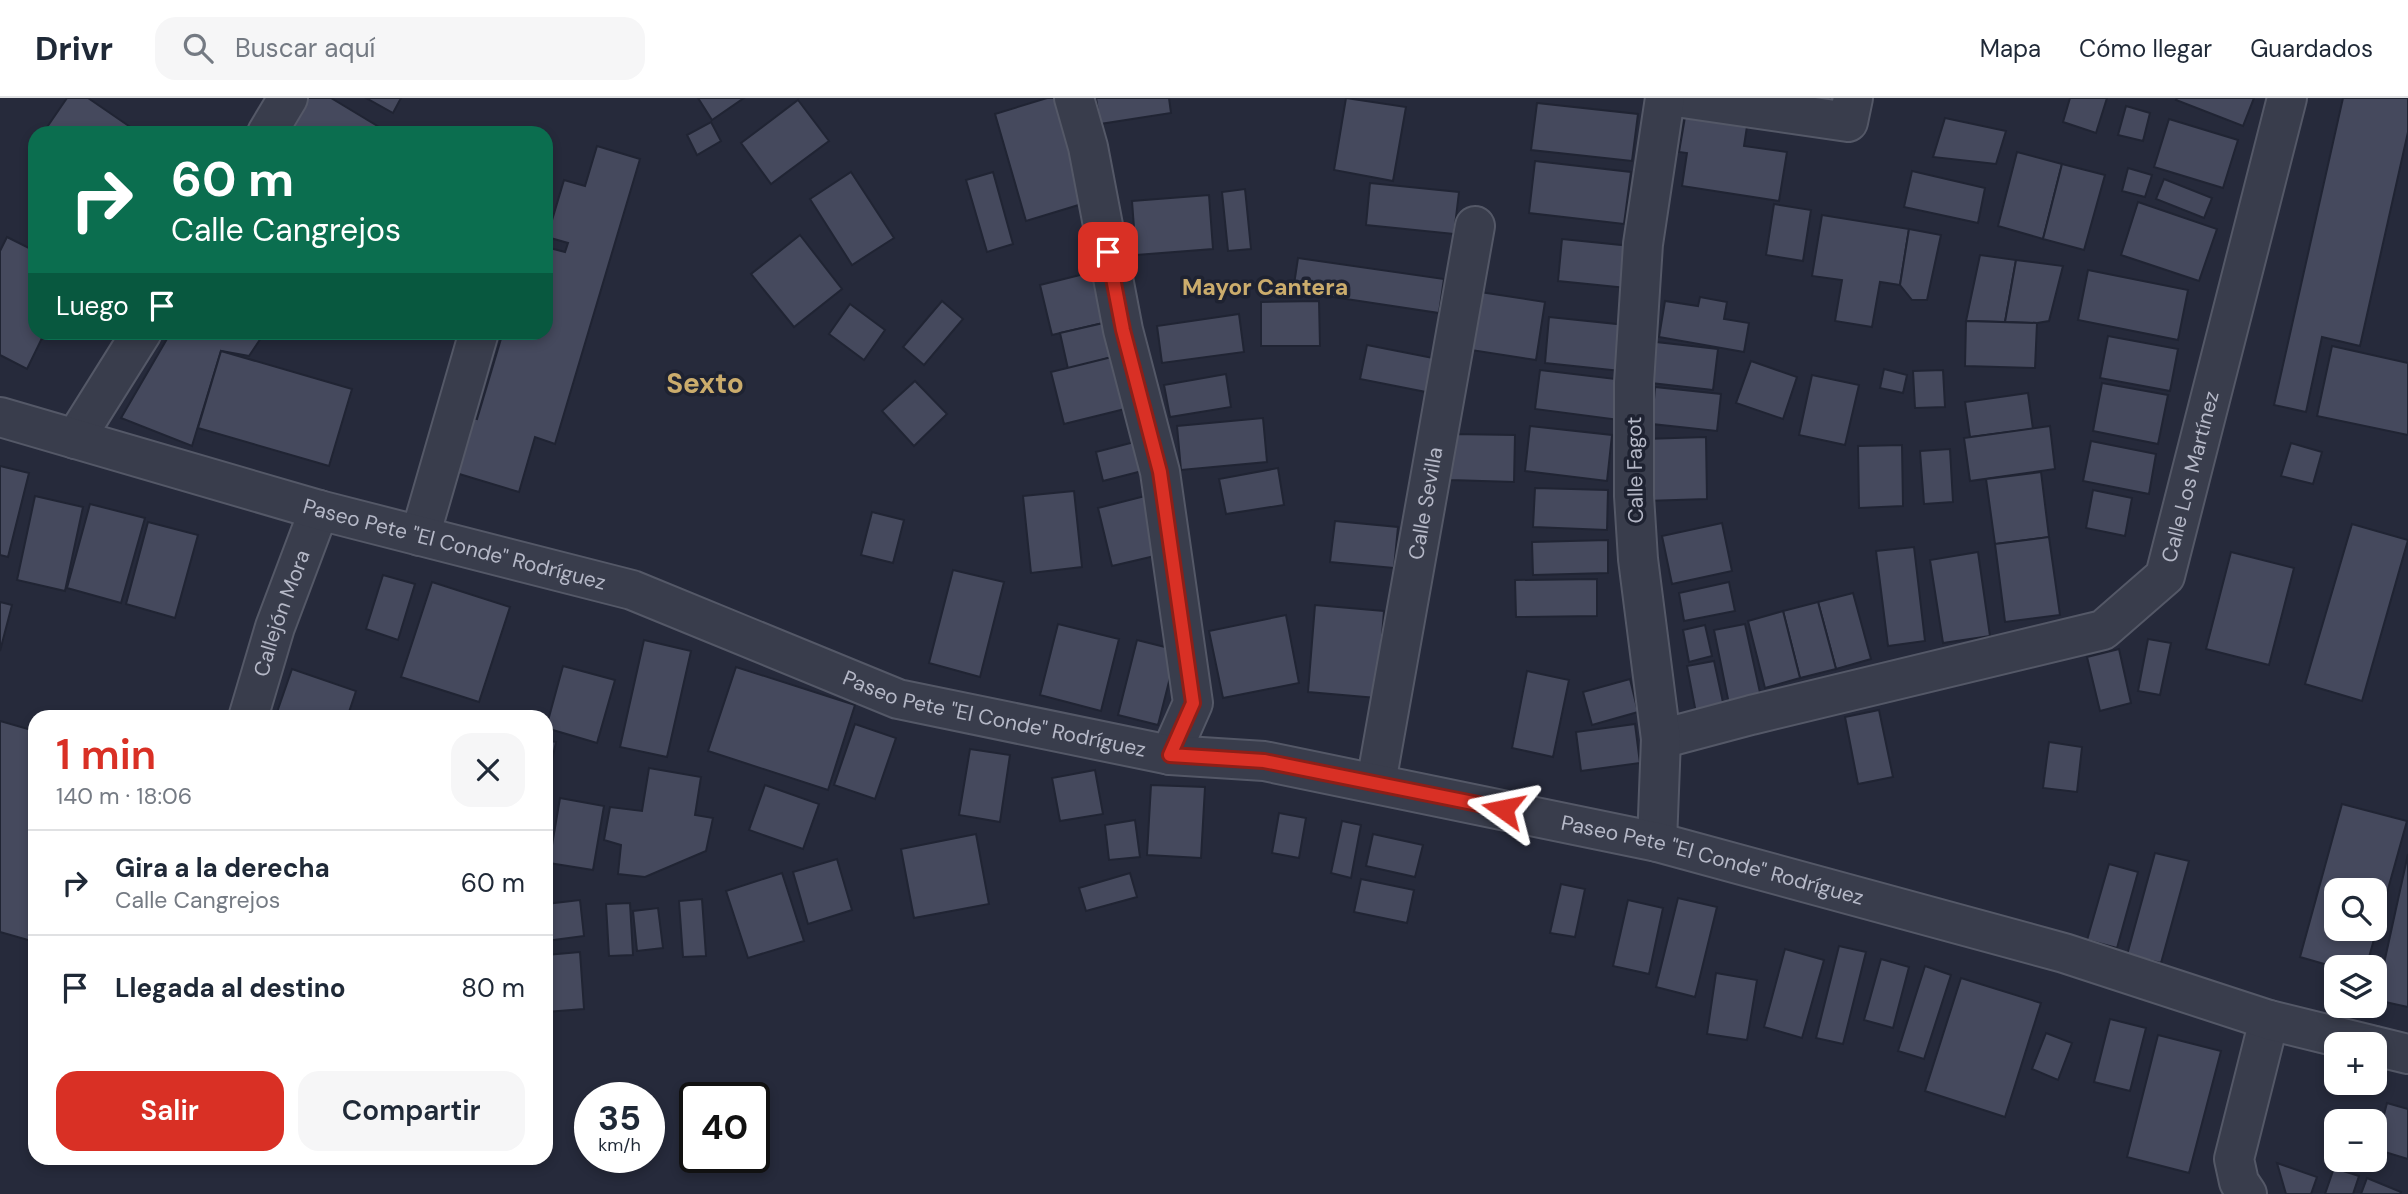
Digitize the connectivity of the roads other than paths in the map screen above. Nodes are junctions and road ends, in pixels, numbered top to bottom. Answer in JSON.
{"nodes":[{"id":1,"x":288,"y":98,"type":"edge"},
{"id":2,"x":1074,"y":98,"type":"edge"},
{"id":3,"x":1665,"y":98,"type":"edge"},
{"id":4,"x":1683,"y":98,"type":"edge"},
{"id":5,"x":1853,"y":98,"type":"edge"},
{"id":6,"x":2287,"y":98,"type":"edge"},
{"id":7,"x":271,"y":126,"type":"edge"},
{"id":8,"x":1475,"y":226,"type":"dead end"},
{"id":9,"x":137,"y":340,"type":"edge"},
{"id":10,"x":477,"y":340,"type":"edge"},
{"id":11,"x":0,"y":417,"type":"edge"},
{"id":12,"x":75,"y":439,"type":"junction"},
{"id":13,"x":319,"y":510,"type":"junction"},
{"id":14,"x":419,"y":536,"type":"junction"},
{"id":15,"x":250,"y":710,"type":"edge"},
{"id":16,"x":1661,"y":740,"type":"junction"},
{"id":17,"x":1170,"y":755,"type":"junction"},
{"id":18,"x":1376,"y":783,"type":"junction"},
{"id":19,"x":1657,"y":842,"type":"junction"},
{"id":20,"x":2269,"y":1020,"type":"junction"},
{"id":21,"x":2324,"y":1033,"type":"edge"},
{"id":22,"x":2387,"y":1049,"type":"edge"},
{"id":23,"x":2408,"y":1054,"type":"edge"},
{"id":24,"x":2247,"y":1194,"type":"edge"}],
"edges":[{"from":1,"to":7,"type":"street"},
{"from":2,"to":17,"type":"street"},
{"from":3,"to":16,"type":"street","name":"Calle Fagot"},
{"from":4,"to":5,"type":"street"},
{"from":6,"to":16,"type":"street","name":"Calle Los Martínez"},
{"from":8,"to":18,"type":"street","name":"Calle Sevilla"},
{"from":9,"to":12,"type":"street"},
{"from":10,"to":14,"type":"street"},
{"from":11,"to":12,"type":"street","name":"Paseo Pete \"El Conde\" Rodríguez"},
{"from":12,"to":13,"type":"street","name":"Paseo Pete \"El Conde\" Rodríguez"},
{"from":13,"to":14,"type":"street","name":"Paseo Pete \"El Conde\" Rodríguez"},
{"from":13,"to":15,"type":"street","name":"Callejón Mora"},
{"from":14,"to":17,"type":"street","name":"Paseo Pete \"El Conde\" Rodríguez"},
{"from":16,"to":19,"type":"street","name":"Calle Fagot"},
{"from":17,"to":18,"type":"street","name":"Paseo Pete \"El Conde\" Rodríguez"},
{"from":18,"to":19,"type":"street","name":"Paseo Pete \"El Conde\" Rodríguez"},
{"from":19,"to":20,"type":"street","name":"Paseo Pete \"El Conde\" Rodríguez"},
{"from":20,"to":21,"type":"street","name":"Paseo Pete \"El Conde\" Rodríguez"},
{"from":20,"to":24,"type":"street"},
{"from":22,"to":23,"type":"street","name":"Paseo Pete \"El Conde\" Rodríguez"}]}
